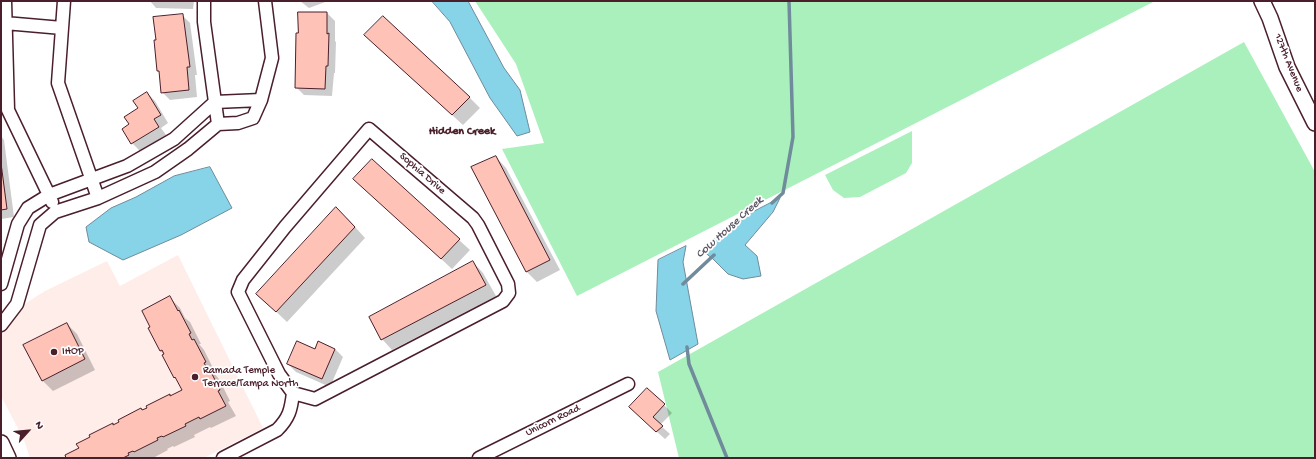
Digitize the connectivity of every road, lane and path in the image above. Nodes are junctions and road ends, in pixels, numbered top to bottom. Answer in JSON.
{"nodes":[{"id":1,"x":5,"y":1,"type":"edge"},
{"id":2,"x":64,"y":1,"type":"edge"},
{"id":3,"x":204,"y":1,"type":"edge"},
{"id":4,"x":265,"y":1,"type":"edge"},
{"id":5,"x":1262,"y":1,"type":"edge"},
{"id":6,"x":5,"y":23,"type":"junction"},
{"id":7,"x":62,"y":28,"type":"junction"},
{"id":8,"x":261,"y":100,"type":"junction"},
{"id":9,"x":215,"y":102,"type":"junction"},
{"id":10,"x":1315,"y":123,"type":"edge"},
{"id":11,"x":218,"y":124,"type":"junction"},
{"id":12,"x":174,"y":138,"type":"junction"},
{"id":13,"x":183,"y":152,"type":"junction"},
{"id":14,"x":91,"y":180,"type":"junction"},
{"id":15,"x":50,"y":195,"type":"junction"},
{"id":16,"x":98,"y":198,"type":"junction"},
{"id":17,"x":55,"y":212,"type":"junction"},
{"id":18,"x":1,"y":284,"type":"edge"},
{"id":19,"x":1,"y":325,"type":"edge"},
{"id":20,"x":628,"y":384,"type":"dead end"},
{"id":21,"x":293,"y":393,"type":"junction"},
{"id":22,"x":1,"y":442,"type":"edge"},
{"id":23,"x":8,"y":458,"type":"edge"},
{"id":24,"x":224,"y":458,"type":"edge"},
{"id":25,"x":479,"y":458,"type":"edge"}],
"edges":[{"from":1,"to":6,"type":"street"},
{"from":2,"to":7,"type":"street"},
{"from":3,"to":9,"type":"street"},
{"from":4,"to":8,"type":"street"},
{"from":5,"to":10,"type":"street","name":"127th Avenue"},
{"from":6,"to":7,"type":"street"},
{"from":6,"to":15,"type":"street"},
{"from":7,"to":14,"type":"street"},
{"from":8,"to":9,"type":"street"},
{"from":8,"to":11,"type":"street"},
{"from":9,"to":11,"type":"street"},
{"from":9,"to":12,"type":"street"},
{"from":11,"to":13,"type":"street"},
{"from":12,"to":13,"type":"street"},
{"from":12,"to":14,"type":"street"},
{"from":13,"to":16,"type":"street"},
{"from":14,"to":15,"type":"street"},
{"from":14,"to":16,"type":"street"},
{"from":15,"to":17,"type":"street"},
{"from":15,"to":18,"type":"street"},
{"from":16,"to":17,"type":"street"},
{"from":17,"to":19,"type":"street"},
{"from":20,"to":25,"type":"street","name":"Unicorn Road"},
{"from":21,"to":21,"type":"street","name":"Sophia Drive"},
{"from":21,"to":24,"type":"street"},
{"from":22,"to":23,"type":"street"}]}
